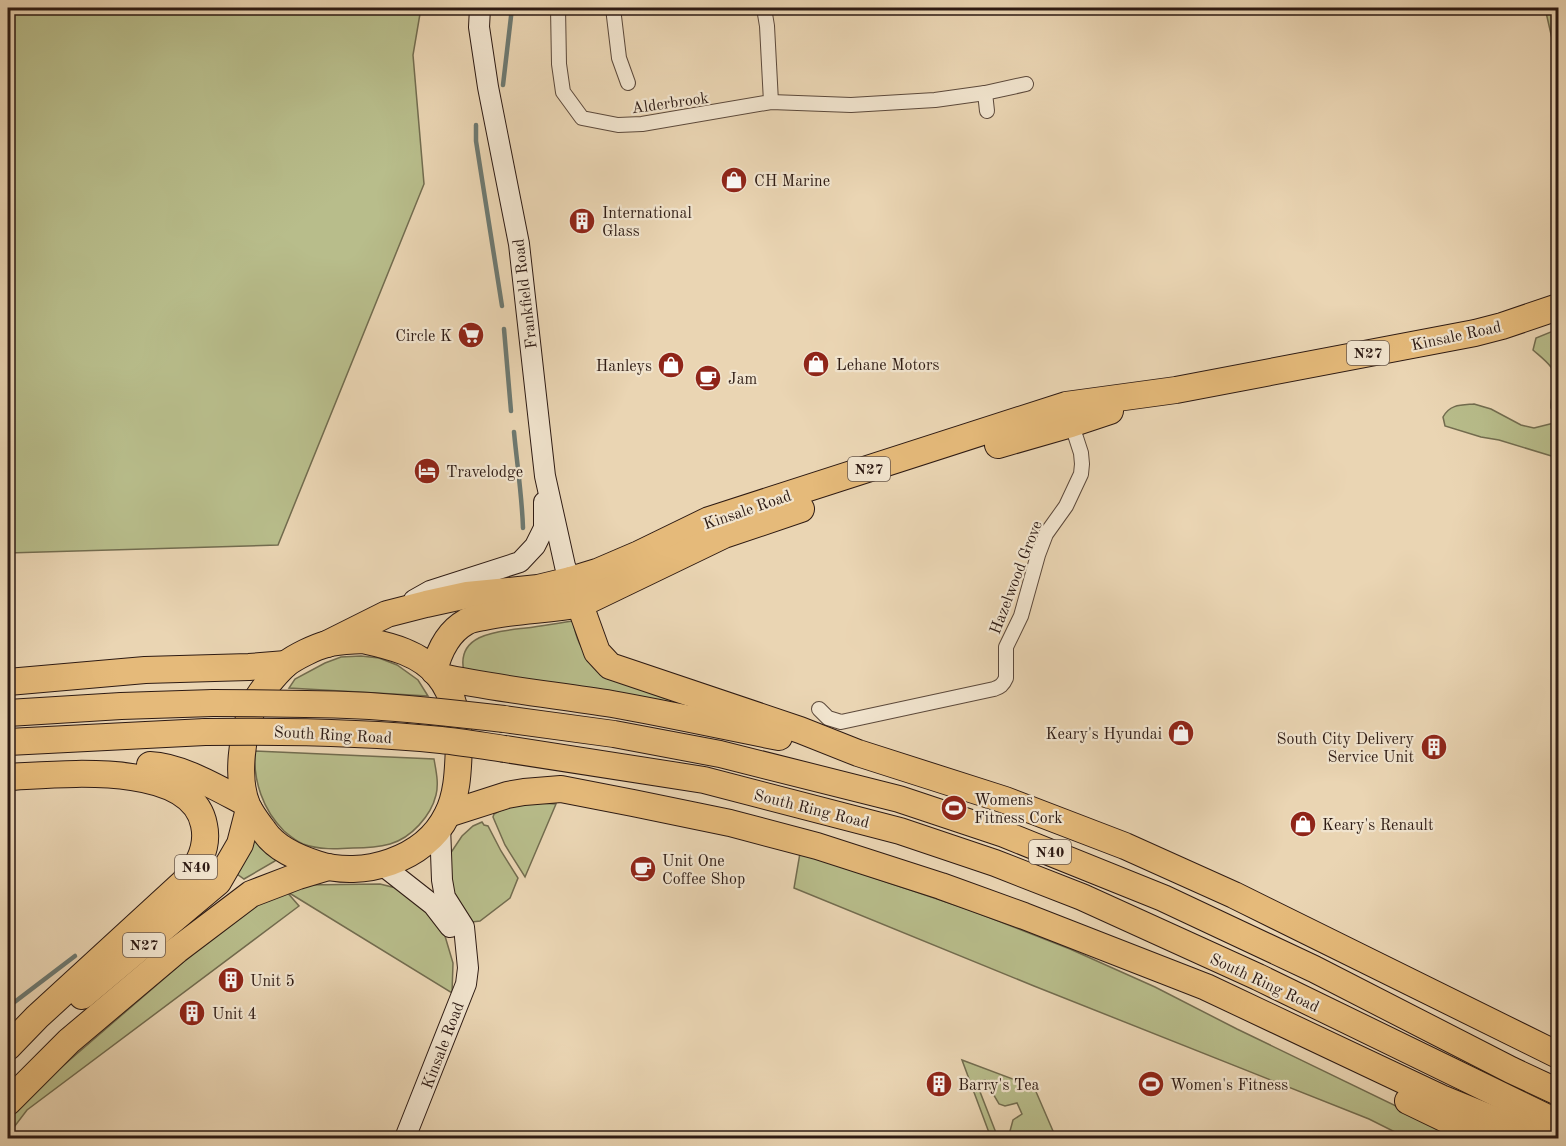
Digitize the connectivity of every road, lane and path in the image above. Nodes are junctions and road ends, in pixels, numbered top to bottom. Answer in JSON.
{"nodes":[{"id":1,"x":480,"y":8,"type":"edge"},
{"id":2,"x":558,"y":8,"type":"edge"},
{"id":3,"x":613,"y":8,"type":"edge"},
{"id":4,"x":764,"y":8,"type":"edge"},
{"id":5,"x":628,"y":83,"type":"dead end"},
{"id":6,"x":1026,"y":84,"type":"dead end"},
{"id":7,"x":986,"y":93,"type":"junction"},
{"id":8,"x":771,"y":102,"type":"junction"},
{"id":9,"x":987,"y":111,"type":"dead end"},
{"id":10,"x":1558,"y":307,"type":"edge"},
{"id":11,"x":1068,"y":415,"type":"junction"},
{"id":12,"x":545,"y":476,"type":"junction"},
{"id":13,"x":576,"y":592,"type":"junction"},
{"id":14,"x":387,"y":614,"type":"junction"},
{"id":15,"x":327,"y":644,"type":"junction"},
{"id":16,"x":286,"y":664,"type":"junction"},
{"id":17,"x":437,"y":674,"type":"junction"},
{"id":18,"x":8,"y":682,"type":"edge"},
{"id":19,"x":819,"y":709,"type":"dead end"},
{"id":20,"x":8,"y":713,"type":"edge"},
{"id":21,"x":8,"y":742,"type":"edge"},
{"id":22,"x":858,"y":753,"type":"junction"},
{"id":23,"x":8,"y":775,"type":"edge"},
{"id":24,"x":248,"y":806,"type":"junction"},
{"id":25,"x":444,"y":820,"type":"junction"},
{"id":26,"x":382,"y":865,"type":"junction"},
{"id":27,"x":328,"y":867,"type":"junction"},
{"id":28,"x":1094,"y":943,"type":"junction"},
{"id":29,"x":465,"y":949,"type":"junction"},
{"id":30,"x":1407,"y":980,"type":"junction"},
{"id":31,"x":1436,"y":995,"type":"junction"},
{"id":32,"x":1558,"y":1043,"type":"edge"},
{"id":33,"x":8,"y":1047,"type":"edge"},
{"id":34,"x":1558,"y":1055,"type":"edge"},
{"id":35,"x":8,"y":1057,"type":"edge"},
{"id":36,"x":1558,"y":1067,"type":"edge"},
{"id":37,"x":1558,"y":1092,"type":"edge"},
{"id":38,"x":8,"y":1102,"type":"edge"},
{"id":39,"x":1558,"y":1123,"type":"edge"},
{"id":40,"x":405,"y":1138,"type":"edge"},
{"id":41,"x":1485,"y":1138,"type":"edge"},
{"id":42,"x":1539,"y":1138,"type":"edge"}],
"edges":[{"from":1,"to":12,"type":"street","name":"Frankfield Road"},
{"from":2,"to":8,"type":"street","name":"Alderbrook"},
{"from":3,"to":5,"type":"street","name":"Alderbrook"},
{"from":4,"to":8,"type":"street"},
{"from":6,"to":7,"type":"street","name":"Alderbrook"},
{"from":7,"to":8,"type":"street","name":"Alderbrook"},
{"from":7,"to":9,"type":"street"},
{"from":10,"to":11,"type":"highway","name":"Kinsale Road","number":"N27"},
{"from":11,"to":13,"type":"highway","name":"Kinsale Road","number":"N27"},
{"from":11,"to":19,"type":"street","name":"Hazelwood Grove"},
{"from":12,"to":13,"type":"street","name":"Frankfield Road"},
{"from":12,"to":14,"type":"street"},
{"from":13,"to":14,"type":"highway","name":"Kinsale Road","number":"N27"},
{"from":13,"to":17,"type":"highway","name":"Kinsale Road","number":"N27"},
{"from":13,"to":22,"type":"highway"},
{"from":14,"to":15,"type":"highway","name":"Kinsale Road","number":"N27"},
{"from":15,"to":16,"type":"highway","number":"N27"},
{"from":15,"to":17,"type":"highway","number":"N27"},
{"from":16,"to":18,"type":"highway"},
{"from":16,"to":24,"type":"highway","number":"N27"},
{"from":17,"to":22,"type":"highway"},
{"from":17,"to":25,"type":"highway"},
{"from":20,"to":37,"type":"highway","name":"South Ring Road","number":"N40","bridge":true},
{"from":21,"to":39,"type":"highway","name":"South Ring Road","number":"N40","bridge":true},
{"from":22,"to":30,"type":"highway"},
{"from":23,"to":24,"type":"highway"},
{"from":23,"to":33,"type":"highway","number":"N40"},
{"from":24,"to":27,"type":"highway","number":"N27"},
{"from":24,"to":35,"type":"highway","number":"N27"},
{"from":25,"to":26,"type":"highway","number":"N27"},
{"from":25,"to":28,"type":"highway"},
{"from":25,"to":29,"type":"street","name":"Kinsale Road"},
{"from":26,"to":27,"type":"highway","number":"N27"},
{"from":26,"to":29,"type":"street"},
{"from":27,"to":38,"type":"highway","number":"N27"},
{"from":28,"to":41,"type":"highway"},
{"from":28,"to":42,"type":"highway"},
{"from":29,"to":40,"type":"street","name":"Kinsale Road"},
{"from":30,"to":31,"type":"highway"},
{"from":30,"to":32,"type":"highway"},
{"from":31,"to":34,"type":"highway"},
{"from":31,"to":36,"type":"highway"}]}
